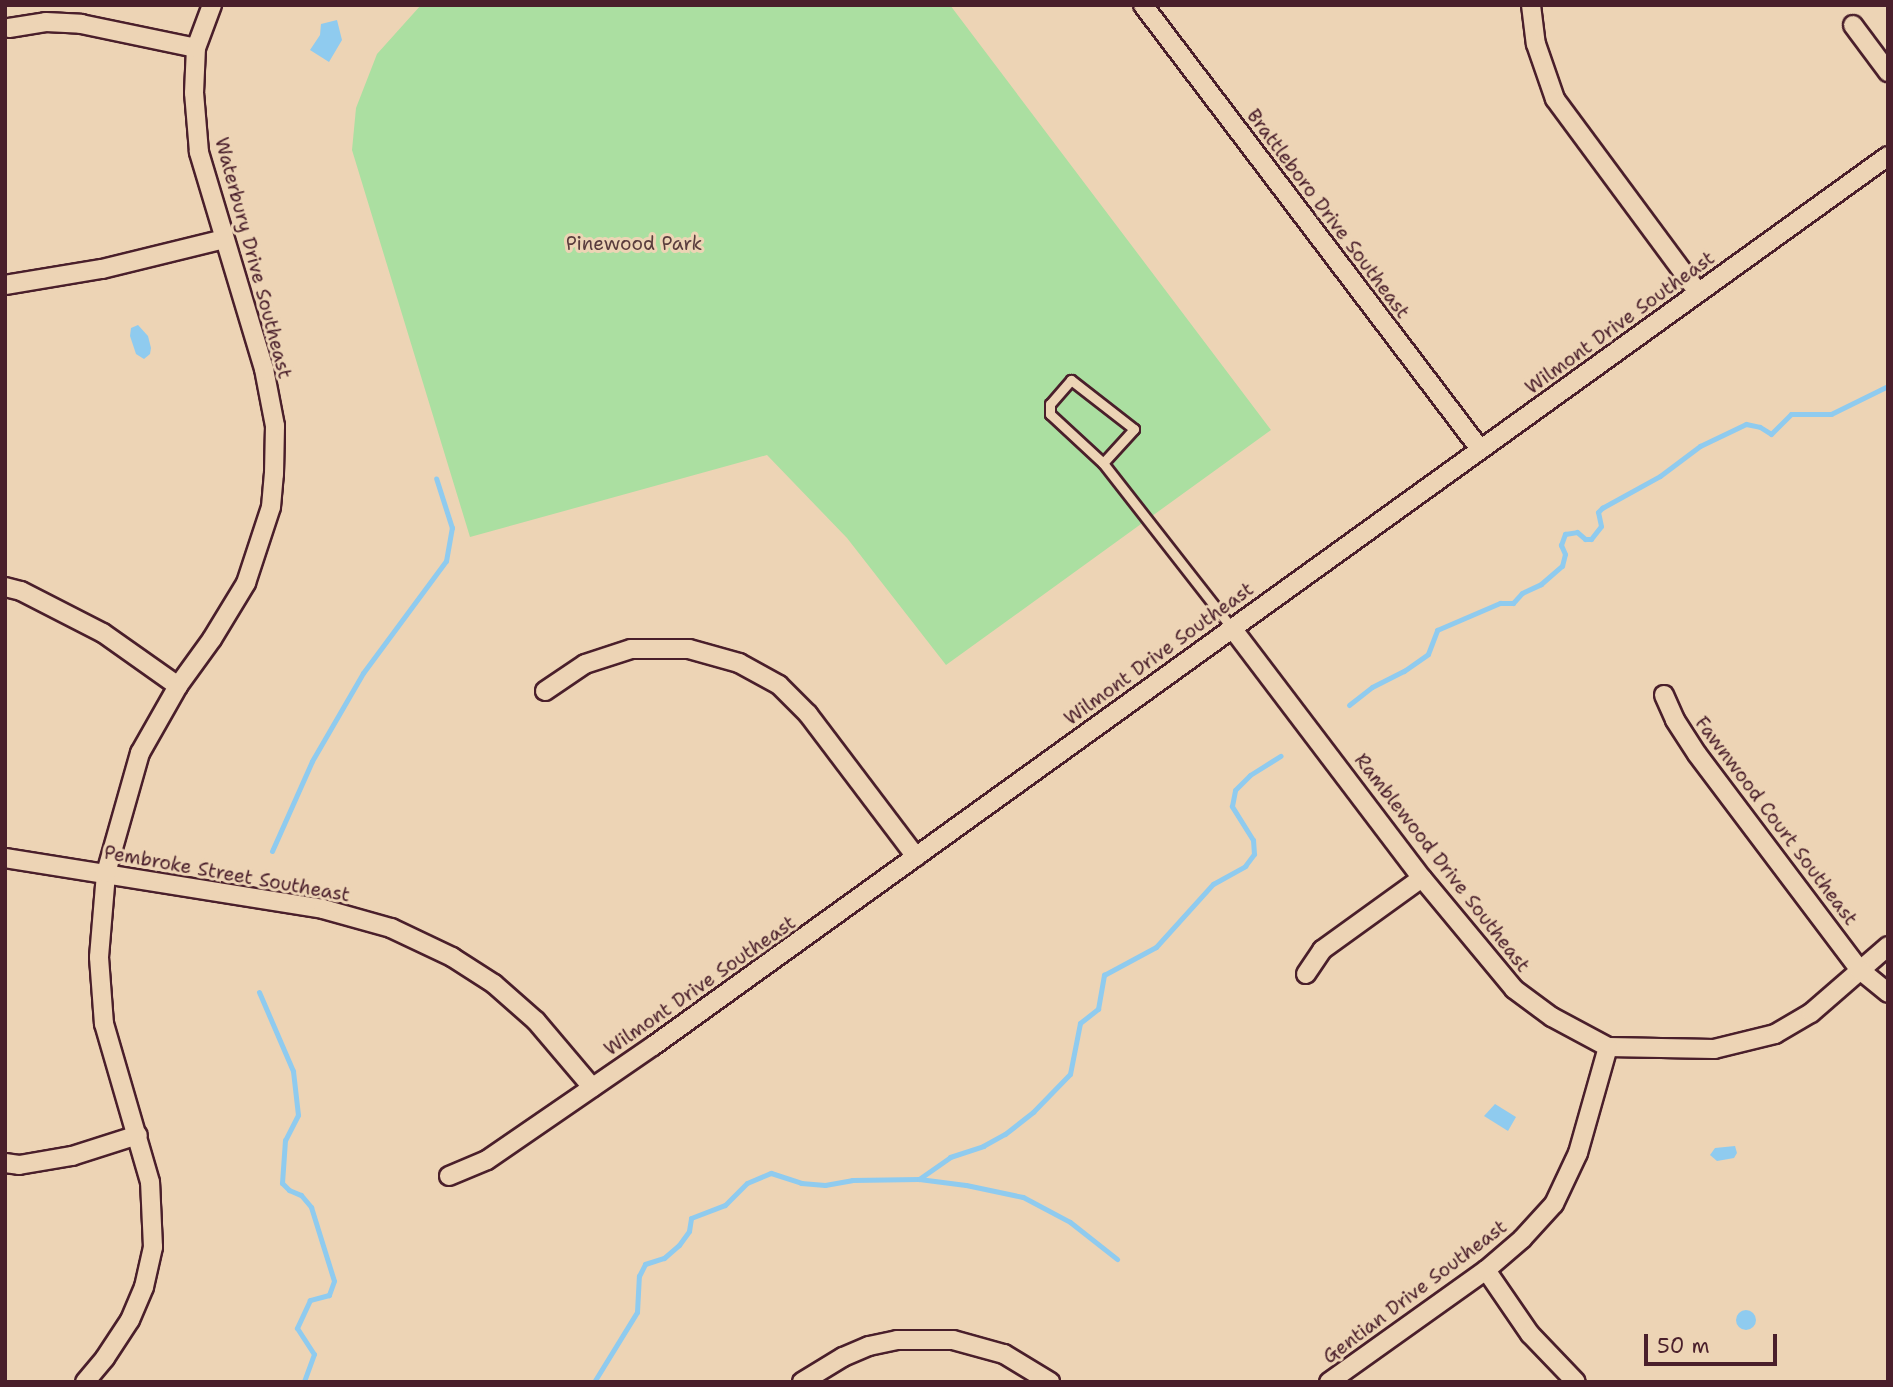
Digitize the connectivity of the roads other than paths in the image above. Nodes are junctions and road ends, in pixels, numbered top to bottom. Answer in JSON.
{"nodes":[{"id":1,"x":212,"y":5,"type":"edge"},
{"id":2,"x":1143,"y":5,"type":"edge"},
{"id":3,"x":1531,"y":5,"type":"edge"},
{"id":4,"x":1853,"y":24,"type":"dead end"},
{"id":5,"x":9,"y":28,"type":"dead end"},
{"id":6,"x":196,"y":48,"type":"junction"},
{"id":7,"x":1888,"y":72,"type":"edge"},
{"id":8,"x":1888,"y":156,"type":"edge"},
{"id":9,"x":224,"y":239,"type":"junction"},
{"id":10,"x":5,"y":285,"type":"edge"},
{"id":11,"x":1698,"y":292,"type":"junction"},
{"id":12,"x":1480,"y":449,"type":"junction"},
{"id":13,"x":1103,"y":463,"type":"junction"},
{"id":14,"x":5,"y":587,"type":"edge"},
{"id":15,"x":1232,"y":628,"type":"junction"},
{"id":16,"x":178,"y":686,"type":"junction"},
{"id":17,"x":545,"y":691,"type":"dead end"},
{"id":18,"x":1664,"y":695,"type":"dead end"},
{"id":19,"x":916,"y":857,"type":"junction"},
{"id":20,"x":5,"y":858,"type":"edge"},
{"id":21,"x":106,"y":873,"type":"junction"},
{"id":22,"x":1422,"y":877,"type":"junction"},
{"id":23,"x":1888,"y":946,"type":"edge"},
{"id":24,"x":1860,"y":970,"type":"junction"},
{"id":25,"x":1306,"y":974,"type":"dead end"},
{"id":26,"x":1888,"y":993,"type":"edge"},
{"id":27,"x":1608,"y":1046,"type":"junction"},
{"id":28,"x":592,"y":1087,"type":"junction"},
{"id":29,"x":138,"y":1135,"type":"junction"},
{"id":30,"x":5,"y":1163,"type":"edge"},
{"id":31,"x":449,"y":1176,"type":"dead end"},
{"id":32,"x":1486,"y":1270,"type":"junction"},
{"id":33,"x":85,"y":1382,"type":"edge"},
{"id":34,"x":802,"y":1382,"type":"edge"},
{"id":35,"x":1050,"y":1382,"type":"edge"},
{"id":36,"x":1329,"y":1382,"type":"edge"},
{"id":37,"x":1576,"y":1382,"type":"edge"}],
"edges":[{"from":1,"to":6,"type":"street","name":"Waterbury Drive Southeast"},
{"from":2,"to":12,"type":"street","name":"Brattleboro Drive Southeast"},
{"from":3,"to":11,"type":"street"},
{"from":4,"to":7,"type":"street"},
{"from":5,"to":6,"type":"street"},
{"from":6,"to":9,"type":"street","name":"Waterbury Drive Southeast"},
{"from":8,"to":11,"type":"street","name":"Wilmont Drive Southeast"},
{"from":9,"to":10,"type":"street"},
{"from":9,"to":16,"type":"street","name":"Waterbury Drive Southeast"},
{"from":11,"to":12,"type":"street","name":"Wilmont Drive Southeast"},
{"from":12,"to":15,"type":"street","name":"Wilmont Drive Southeast"},
{"from":13,"to":13,"type":"lane"},
{"from":13,"to":15,"type":"lane"},
{"from":14,"to":16,"type":"street"},
{"from":15,"to":19,"type":"street","name":"Wilmont Drive Southeast"},
{"from":15,"to":22,"type":"street","name":"Ramblewood Drive Southeast"},
{"from":16,"to":21,"type":"street","name":"Waterbury Drive Southeast"},
{"from":17,"to":19,"type":"street"},
{"from":18,"to":24,"type":"street","name":"Fawnwood Court Southeast"},
{"from":19,"to":28,"type":"street","name":"Wilmont Drive Southeast"},
{"from":20,"to":21,"type":"street","name":"Pembroke Street Southeast"},
{"from":21,"to":28,"type":"street","name":"Pembroke Street Southeast"},
{"from":21,"to":29,"type":"street","name":"Waterbury Drive Southeast"},
{"from":22,"to":25,"type":"street"},
{"from":22,"to":27,"type":"street","name":"Ramblewood Drive Southeast"},
{"from":23,"to":24,"type":"street","name":"Ramblewood Drive Southeast"},
{"from":24,"to":26,"type":"street","name":"Fawnwood Court Southeast"},
{"from":24,"to":27,"type":"street","name":"Ramblewood Drive Southeast"},
{"from":27,"to":32,"type":"street","name":"Gentian Drive Southeast"},
{"from":28,"to":31,"type":"street","name":"Wilmont Drive Southeast"},
{"from":29,"to":30,"type":"street"},
{"from":29,"to":33,"type":"street","name":"Waterbury Drive Southeast"},
{"from":32,"to":36,"type":"street","name":"Gentian Drive Southeast"},
{"from":32,"to":37,"type":"street"},
{"from":34,"to":35,"type":"street"}]}
